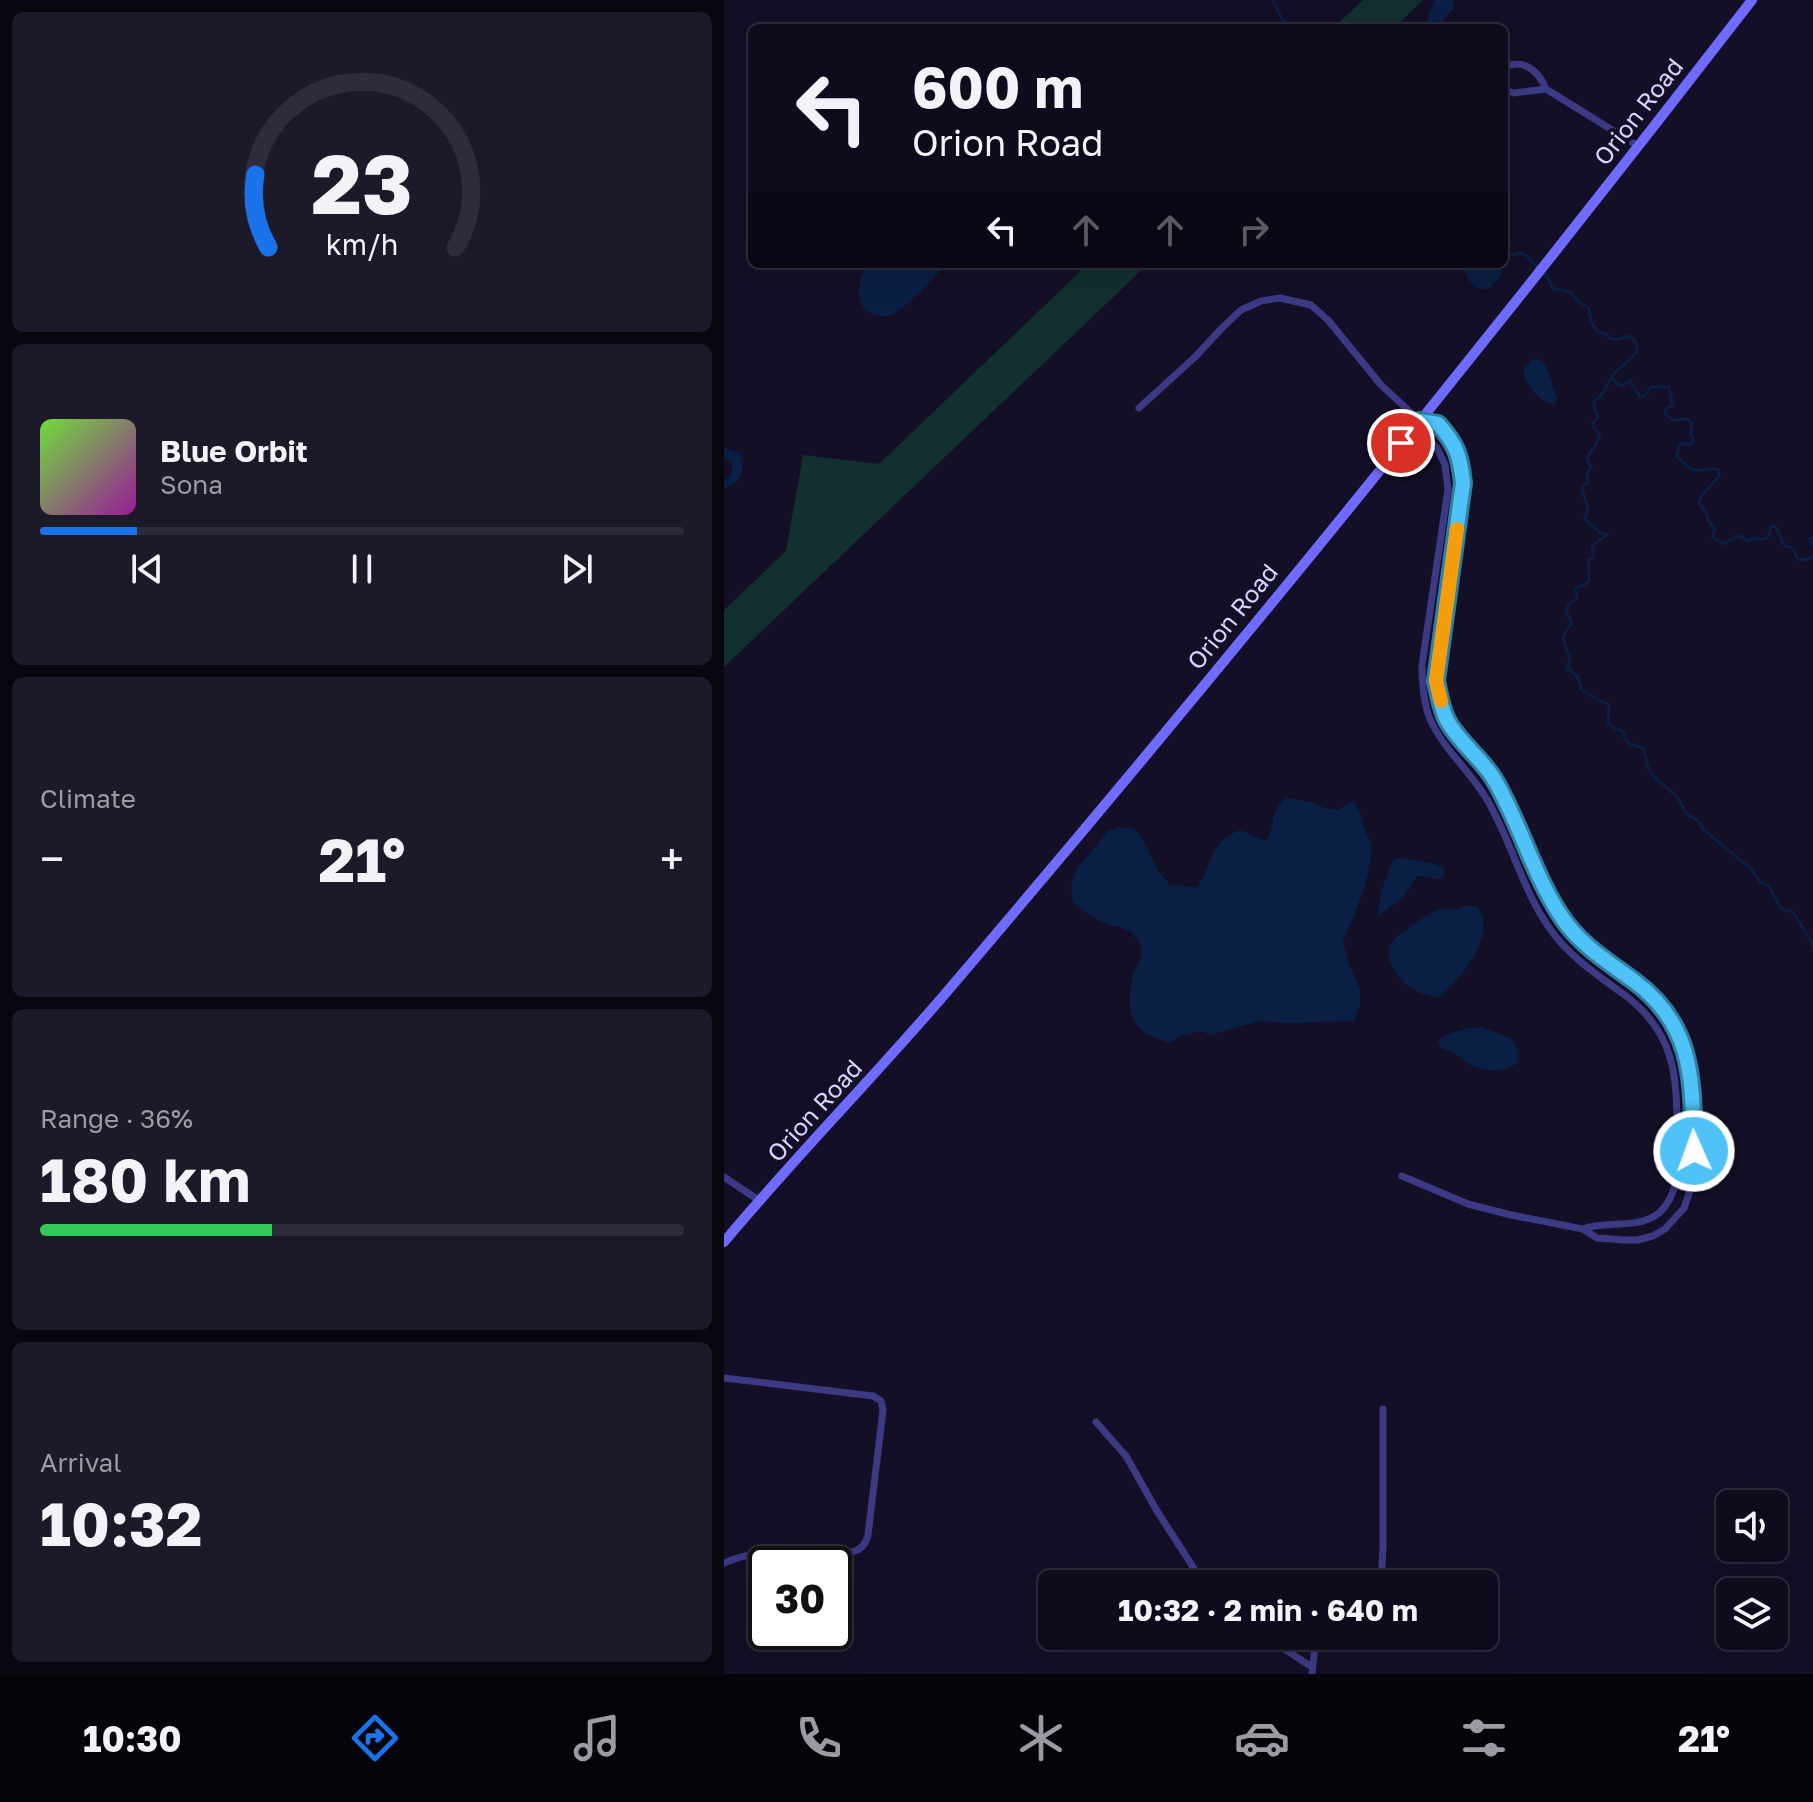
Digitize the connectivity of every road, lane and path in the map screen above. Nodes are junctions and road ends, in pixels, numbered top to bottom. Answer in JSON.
{"nodes":[{"id":1,"x":1752,"y":0,"type":"edge"},
{"id":2,"x":1508,"y":66,"type":"edge"},
{"id":3,"x":1546,"y":89,"type":"junction"},
{"id":4,"x":1508,"y":91,"type":"edge"},
{"id":5,"x":1638,"y":146,"type":"junction"},
{"id":6,"x":1139,"y":408,"type":"dead end"},
{"id":7,"x":1420,"y":421,"type":"junction"},
{"id":8,"x":1457,"y":452,"type":"junction"},
{"id":9,"x":1443,"y":460,"type":"junction"},
{"id":10,"x":1444,"y":515,"type":"junction"},
{"id":11,"x":1459,"y":517,"type":"junction"},
{"id":12,"x":1422,"y":671,"type":"junction"},
{"id":13,"x":1437,"y":673,"type":"junction"},
{"id":14,"x":1518,"y":826,"type":"junction"},
{"id":15,"x":1503,"y":832,"type":"junction"},
{"id":16,"x":1577,"y":936,"type":"junction"},
{"id":17,"x":1567,"y":950,"type":"junction"},
{"id":18,"x":1692,"y":1100,"type":"junction"},
{"id":19,"x":1677,"y":1101,"type":"junction"},
{"id":20,"x":1402,"y":1176,"type":"dead end"},
{"id":21,"x":724,"y":1177,"type":"edge"},
{"id":22,"x":760,"y":1201,"type":"junction"},
{"id":23,"x":1583,"y":1229,"type":"junction"},
{"id":24,"x":724,"y":1242,"type":"edge"},
{"id":25,"x":724,"y":1378,"type":"edge"},
{"id":26,"x":1383,"y":1409,"type":"dead end"},
{"id":27,"x":1096,"y":1422,"type":"dead end"},
{"id":28,"x":724,"y":1563,"type":"edge"},
{"id":29,"x":1195,"y":1570,"type":"edge"},
{"id":30,"x":1382,"y":1570,"type":"edge"},
{"id":31,"x":1283,"y":1650,"type":"edge"},
{"id":32,"x":1315,"y":1650,"type":"edge"},
{"id":33,"x":1312,"y":1671,"type":"edge"}],
"edges":[{"from":1,"to":5,"type":"main road","name":"Orion Road"},
{"from":2,"to":3,"type":"street"},
{"from":3,"to":4,"type":"street"},
{"from":3,"to":5,"type":"street"},
{"from":5,"to":7,"type":"main road","name":"Orion Road"},
{"from":6,"to":7,"type":"street"},
{"from":7,"to":8,"type":"street"},
{"from":7,"to":9,"type":"street"},
{"from":7,"to":22,"type":"main road","name":"Orion Road"},
{"from":8,"to":9,"type":"street"},
{"from":8,"to":11,"type":"street"},
{"from":9,"to":10,"type":"street"},
{"from":10,"to":11,"type":"street"},
{"from":10,"to":12,"type":"street"},
{"from":11,"to":13,"type":"street"},
{"from":12,"to":13,"type":"street"},
{"from":12,"to":15,"type":"street"},
{"from":13,"to":14,"type":"street"},
{"from":14,"to":15,"type":"street"},
{"from":14,"to":16,"type":"street"},
{"from":15,"to":17,"type":"street"},
{"from":16,"to":17,"type":"street"},
{"from":16,"to":18,"type":"street"},
{"from":17,"to":19,"type":"street"},
{"from":18,"to":19,"type":"street"},
{"from":18,"to":23,"type":"street"},
{"from":19,"to":23,"type":"street"},
{"from":20,"to":23,"type":"street"},
{"from":21,"to":22,"type":"street"},
{"from":22,"to":24,"type":"main road","name":"Orion Road"},
{"from":25,"to":28,"type":"street"},
{"from":26,"to":30,"type":"street"},
{"from":27,"to":29,"type":"street"},
{"from":31,"to":33,"type":"street"},
{"from":32,"to":33,"type":"street"}]}
